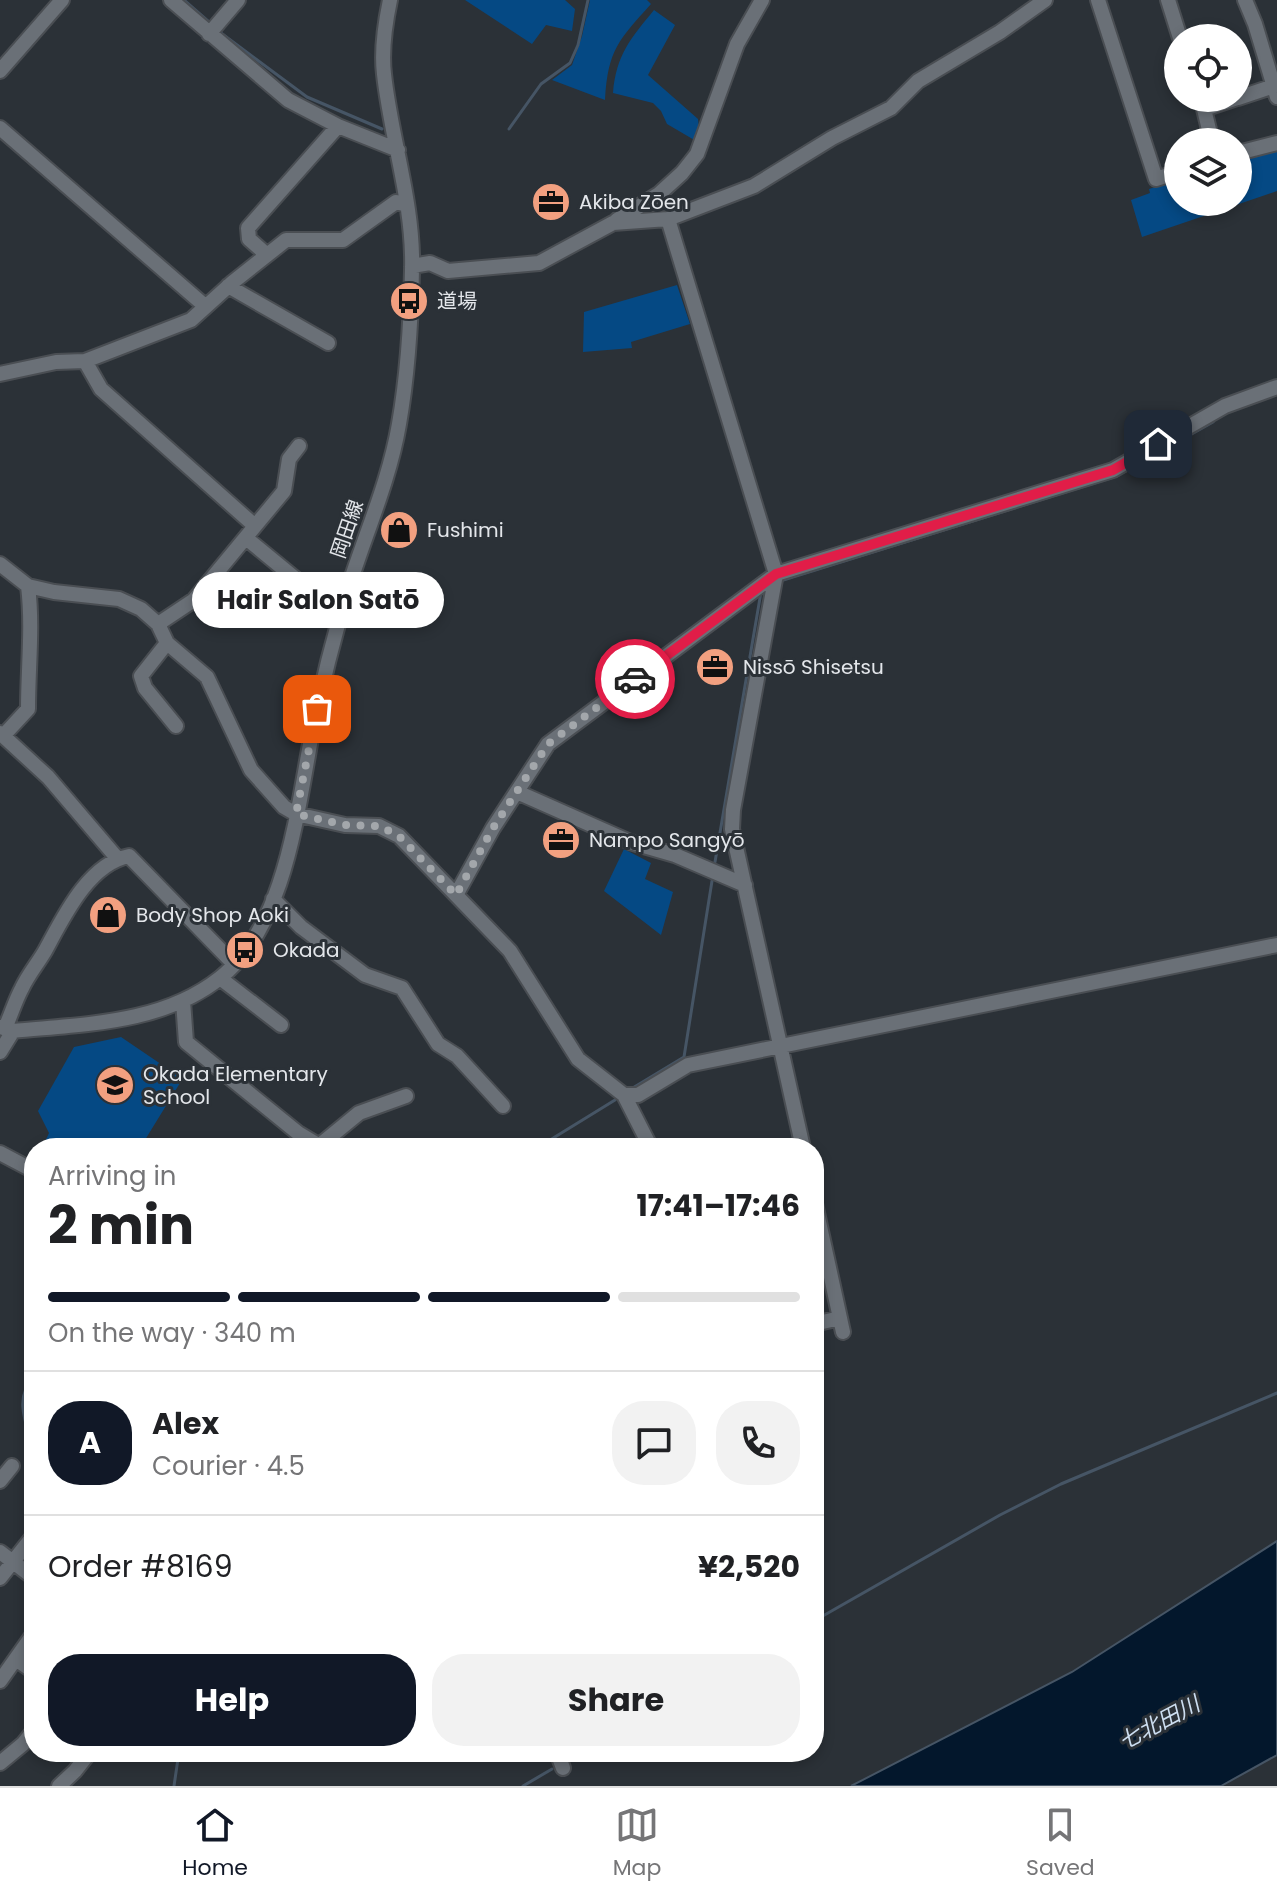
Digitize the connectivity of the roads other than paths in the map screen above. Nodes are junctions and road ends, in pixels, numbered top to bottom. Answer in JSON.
{"nodes":[{"id":1,"x":62,"y":0,"type":"edge"},
{"id":2,"x":171,"y":0,"type":"edge"},
{"id":3,"x":238,"y":0,"type":"edge"},
{"id":4,"x":390,"y":0,"type":"edge"},
{"id":5,"x":762,"y":0,"type":"edge"},
{"id":6,"x":1045,"y":0,"type":"edge"},
{"id":7,"x":1098,"y":0,"type":"edge"},
{"id":8,"x":1168,"y":0,"type":"edge"},
{"id":9,"x":1245,"y":0,"type":"edge"},
{"id":10,"x":1176,"y":24,"type":"edge"},
{"id":11,"x":209,"y":34,"type":"junction"},
{"id":12,"x":0,"y":71,"type":"edge"},
{"id":13,"x":1276,"y":89,"type":"edge"},
{"id":14,"x":1252,"y":95,"type":"edge"},
{"id":15,"x":338,"y":126,"type":"junction"},
{"id":16,"x":0,"y":128,"type":"edge"},
{"id":17,"x":1277,"y":143,"type":"edge"},
{"id":18,"x":1252,"y":149,"type":"edge"},
{"id":19,"x":398,"y":150,"type":"junction"},
{"id":20,"x":1164,"y":176,"type":"edge"},
{"id":21,"x":407,"y":205,"type":"junction"},
{"id":22,"x":668,"y":219,"type":"junction"},
{"id":23,"x":613,"y":223,"type":"junction"},
{"id":24,"x":267,"y":255,"type":"junction"},
{"id":25,"x":412,"y":266,"type":"junction"},
{"id":26,"x":228,"y":286,"type":"junction"},
{"id":27,"x":205,"y":306,"type":"junction"},
{"id":28,"x":328,"y":343,"type":"dead end"},
{"id":29,"x":85,"y":361,"type":"junction"},
{"id":30,"x":0,"y":374,"type":"edge"},
{"id":31,"x":1277,"y":387,"type":"edge"},
{"id":32,"x":299,"y":446,"type":"dead end"},
{"id":33,"x":251,"y":532,"type":"junction"},
{"id":34,"x":0,"y":564,"type":"edge"},
{"id":35,"x":776,"y":574,"type":"junction"},
{"id":36,"x":28,"y":586,"type":"junction"},
{"id":37,"x":341,"y":611,"type":"junction"},
{"id":38,"x":158,"y":624,"type":"junction"},
{"id":39,"x":167,"y":643,"type":"junction"},
{"id":40,"x":176,"y":726,"type":"dead end"},
{"id":41,"x":2,"y":735,"type":"edge"},
{"id":42,"x":517,"y":792,"type":"junction"},
{"id":43,"x":296,"y":814,"type":"junction"},
{"id":44,"x":117,"y":858,"type":"junction"},
{"id":45,"x":745,"y":885,"type":"junction"},
{"id":46,"x":456,"y":895,"type":"junction"},
{"id":47,"x":273,"y":899,"type":"junction"},
{"id":48,"x":1277,"y":945,"type":"edge"},
{"id":49,"x":234,"y":964,"type":"junction"},
{"id":50,"x":220,"y":978,"type":"junction"},
{"id":51,"x":183,"y":1001,"type":"junction"},
{"id":52,"x":281,"y":1025,"type":"dead end"},
{"id":53,"x":6,"y":1029,"type":"edge"},
{"id":54,"x":781,"y":1047,"type":"junction"},
{"id":55,"x":0,"y":1052,"type":"edge"},
{"id":56,"x":624,"y":1095,"type":"junction"},
{"id":57,"x":406,"y":1096,"type":"dead end"},
{"id":58,"x":503,"y":1106,"type":"dead end"},
{"id":59,"x":307,"y":1138,"type":"edge"},
{"id":60,"x":331,"y":1138,"type":"edge"},
{"id":61,"x":646,"y":1138,"type":"edge"},
{"id":62,"x":801,"y":1138,"type":"edge"},
{"id":63,"x":0,"y":1153,"type":"edge"},
{"id":64,"x":24,"y":1166,"type":"edge"},
{"id":65,"x":824,"y":1246,"type":"edge"},
{"id":66,"x":824,"y":1324,"type":"edge"},
{"id":67,"x":12,"y":1466,"type":"dead end"},
{"id":68,"x":0,"y":1481,"type":"edge"},
{"id":69,"x":24,"y":1548,"type":"edge"},
{"id":70,"x":0,"y":1552,"type":"edge"},
{"id":71,"x":13,"y":1562,"type":"junction"},
{"id":72,"x":24,"y":1570,"type":"edge"},
{"id":73,"x":0,"y":1578,"type":"edge"},
{"id":74,"x":24,"y":1647,"type":"edge"},
{"id":75,"x":16,"y":1659,"type":"junction"},
{"id":76,"x":24,"y":1665,"type":"edge"},
{"id":77,"x":0,"y":1681,"type":"edge"},
{"id":78,"x":24,"y":1743,"type":"edge"},
{"id":79,"x":82,"y":1762,"type":"edge"},
{"id":80,"x":561,"y":1762,"type":"edge"},
{"id":81,"x":0,"y":1763,"type":"edge"},
{"id":82,"x":563,"y":1768,"type":"dead end"},
{"id":83,"x":59,"y":1786,"type":"edge"}],
"edges":[{"from":1,"to":12,"type":"street"},
{"from":2,"to":11,"type":"street"},
{"from":3,"to":11,"type":"street"},
{"from":4,"to":19,"type":"street","name":"岡田線"},
{"from":5,"to":23,"type":"street"},
{"from":6,"to":22,"type":"street"},
{"from":7,"to":20,"type":"street"},
{"from":8,"to":10,"type":"street"},
{"from":9,"to":13,"type":"street"},
{"from":11,"to":15,"type":"street"},
{"from":13,"to":14,"type":"street"},
{"from":15,"to":19,"type":"street"},
{"from":15,"to":24,"type":"street"},
{"from":16,"to":27,"type":"street"},
{"from":17,"to":18,"type":"street"},
{"from":19,"to":21,"type":"street","name":"岡田線"},
{"from":21,"to":24,"type":"street"},
{"from":21,"to":25,"type":"street","name":"岡田線"},
{"from":22,"to":23,"type":"street"},
{"from":22,"to":35,"type":"street"},
{"from":23,"to":25,"type":"street"},
{"from":24,"to":26,"type":"street"},
{"from":25,"to":37,"type":"street","name":"岡田線"},
{"from":26,"to":27,"type":"street"},
{"from":26,"to":28,"type":"street"},
{"from":27,"to":29,"type":"street"},
{"from":29,"to":30,"type":"street"},
{"from":29,"to":33,"type":"street"},
{"from":31,"to":35,"type":"street"},
{"from":32,"to":33,"type":"street"},
{"from":33,"to":37,"type":"street"},
{"from":33,"to":38,"type":"street"},
{"from":34,"to":36,"type":"street"},
{"from":35,"to":42,"type":"street"},
{"from":35,"to":45,"type":"street"},
{"from":36,"to":38,"type":"street"},
{"from":36,"to":41,"type":"street"},
{"from":37,"to":43,"type":"street","name":"岡田線"},
{"from":38,"to":39,"type":"street"},
{"from":39,"to":40,"type":"street"},
{"from":39,"to":43,"type":"street"},
{"from":41,"to":44,"type":"street"},
{"from":42,"to":45,"type":"street"},
{"from":42,"to":46,"type":"street"},
{"from":43,"to":46,"type":"street"},
{"from":43,"to":47,"type":"street","name":"岡田線"},
{"from":44,"to":49,"type":"street"},
{"from":44,"to":53,"type":"street"},
{"from":45,"to":54,"type":"street"},
{"from":46,"to":56,"type":"street"},
{"from":47,"to":49,"type":"street","name":"岡田線"},
{"from":47,"to":58,"type":"street"},
{"from":48,"to":54,"type":"street"},
{"from":49,"to":50,"type":"street","name":"岡田線"},
{"from":50,"to":51,"type":"street","name":"岡田線"},
{"from":50,"to":52,"type":"street"},
{"from":51,"to":53,"type":"street","name":"岡田線"},
{"from":51,"to":59,"type":"street"},
{"from":53,"to":55,"type":"street"},
{"from":54,"to":56,"type":"street"},
{"from":54,"to":62,"type":"street"},
{"from":56,"to":61,"type":"street"},
{"from":57,"to":60,"type":"street"},
{"from":63,"to":64,"type":"street"},
{"from":65,"to":66,"type":"street"},
{"from":67,"to":68,"type":"street"},
{"from":69,"to":71,"type":"street"},
{"from":70,"to":71,"type":"street"},
{"from":71,"to":72,"type":"street"},
{"from":71,"to":73,"type":"street"},
{"from":74,"to":75,"type":"street"},
{"from":75,"to":76,"type":"street"},
{"from":75,"to":77,"type":"street"},
{"from":78,"to":81,"type":"street"},
{"from":79,"to":83,"type":"street"},
{"from":80,"to":82,"type":"street"}]}
